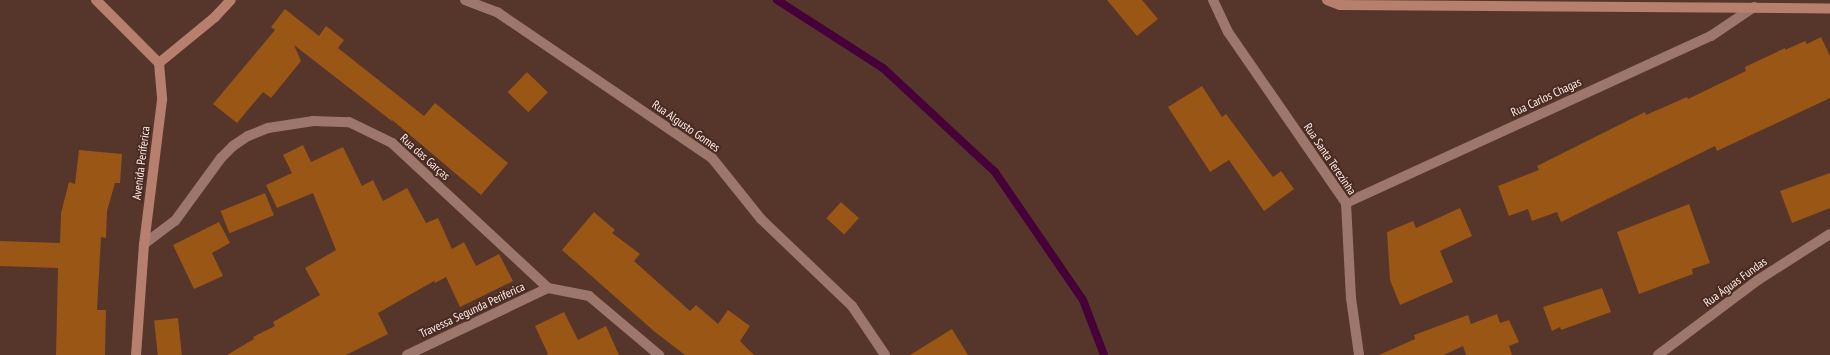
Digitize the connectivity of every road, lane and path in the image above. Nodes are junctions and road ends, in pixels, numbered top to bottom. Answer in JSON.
{"nodes":[{"id":1,"x":96,"y":0,"type":"edge"},
{"id":2,"x":231,"y":0,"type":"edge"},
{"id":3,"x":465,"y":0,"type":"edge"},
{"id":4,"x":1213,"y":0,"type":"edge"},
{"id":5,"x":1327,"y":0,"type":"edge"},
{"id":6,"x":1340,"y":2,"type":"edge"},
{"id":7,"x":1624,"y":3,"type":"edge"},
{"id":8,"x":1754,"y":7,"type":"junction"},
{"id":9,"x":1830,"y":8,"type":"edge"},
{"id":10,"x":159,"y":63,"type":"junction"},
{"id":11,"x":1346,"y":203,"type":"junction"},
{"id":12,"x":1830,"y":234,"type":"edge"},
{"id":13,"x":144,"y":244,"type":"junction"},
{"id":14,"x":548,"y":288,"type":"junction"},
{"id":15,"x":136,"y":355,"type":"edge"},
{"id":16,"x":407,"y":355,"type":"edge"},
{"id":17,"x":659,"y":355,"type":"edge"},
{"id":18,"x":885,"y":355,"type":"edge"},
{"id":19,"x":1359,"y":355,"type":"edge"},
{"id":20,"x":1658,"y":355,"type":"edge"}],
"edges":[{"from":1,"to":10,"type":"street"},
{"from":2,"to":10,"type":"street"},
{"from":3,"to":18,"type":"street","name":"Rua Algusto Gomes"},
{"from":4,"to":11,"type":"street","name":"Rua Santa Terezinha"},
{"from":5,"to":6,"type":"street"},
{"from":6,"to":7,"type":"street"},
{"from":7,"to":8,"type":"street"},
{"from":8,"to":9,"type":"street"},
{"from":8,"to":11,"type":"street","name":"Rua Carlos Chagas"},
{"from":10,"to":13,"type":"street","name":"Avenida Periferica"},
{"from":11,"to":19,"type":"street","name":"Rua Santa Terezinha"},
{"from":12,"to":20,"type":"street","name":"Rua Águas Fundas"},
{"from":13,"to":14,"type":"street","name":"Rua das Garças"},
{"from":13,"to":15,"type":"street","name":"Avenida Periferica"},
{"from":14,"to":16,"type":"street","name":"Travessa Segunda Periferica"},
{"from":14,"to":17,"type":"street"}]}
